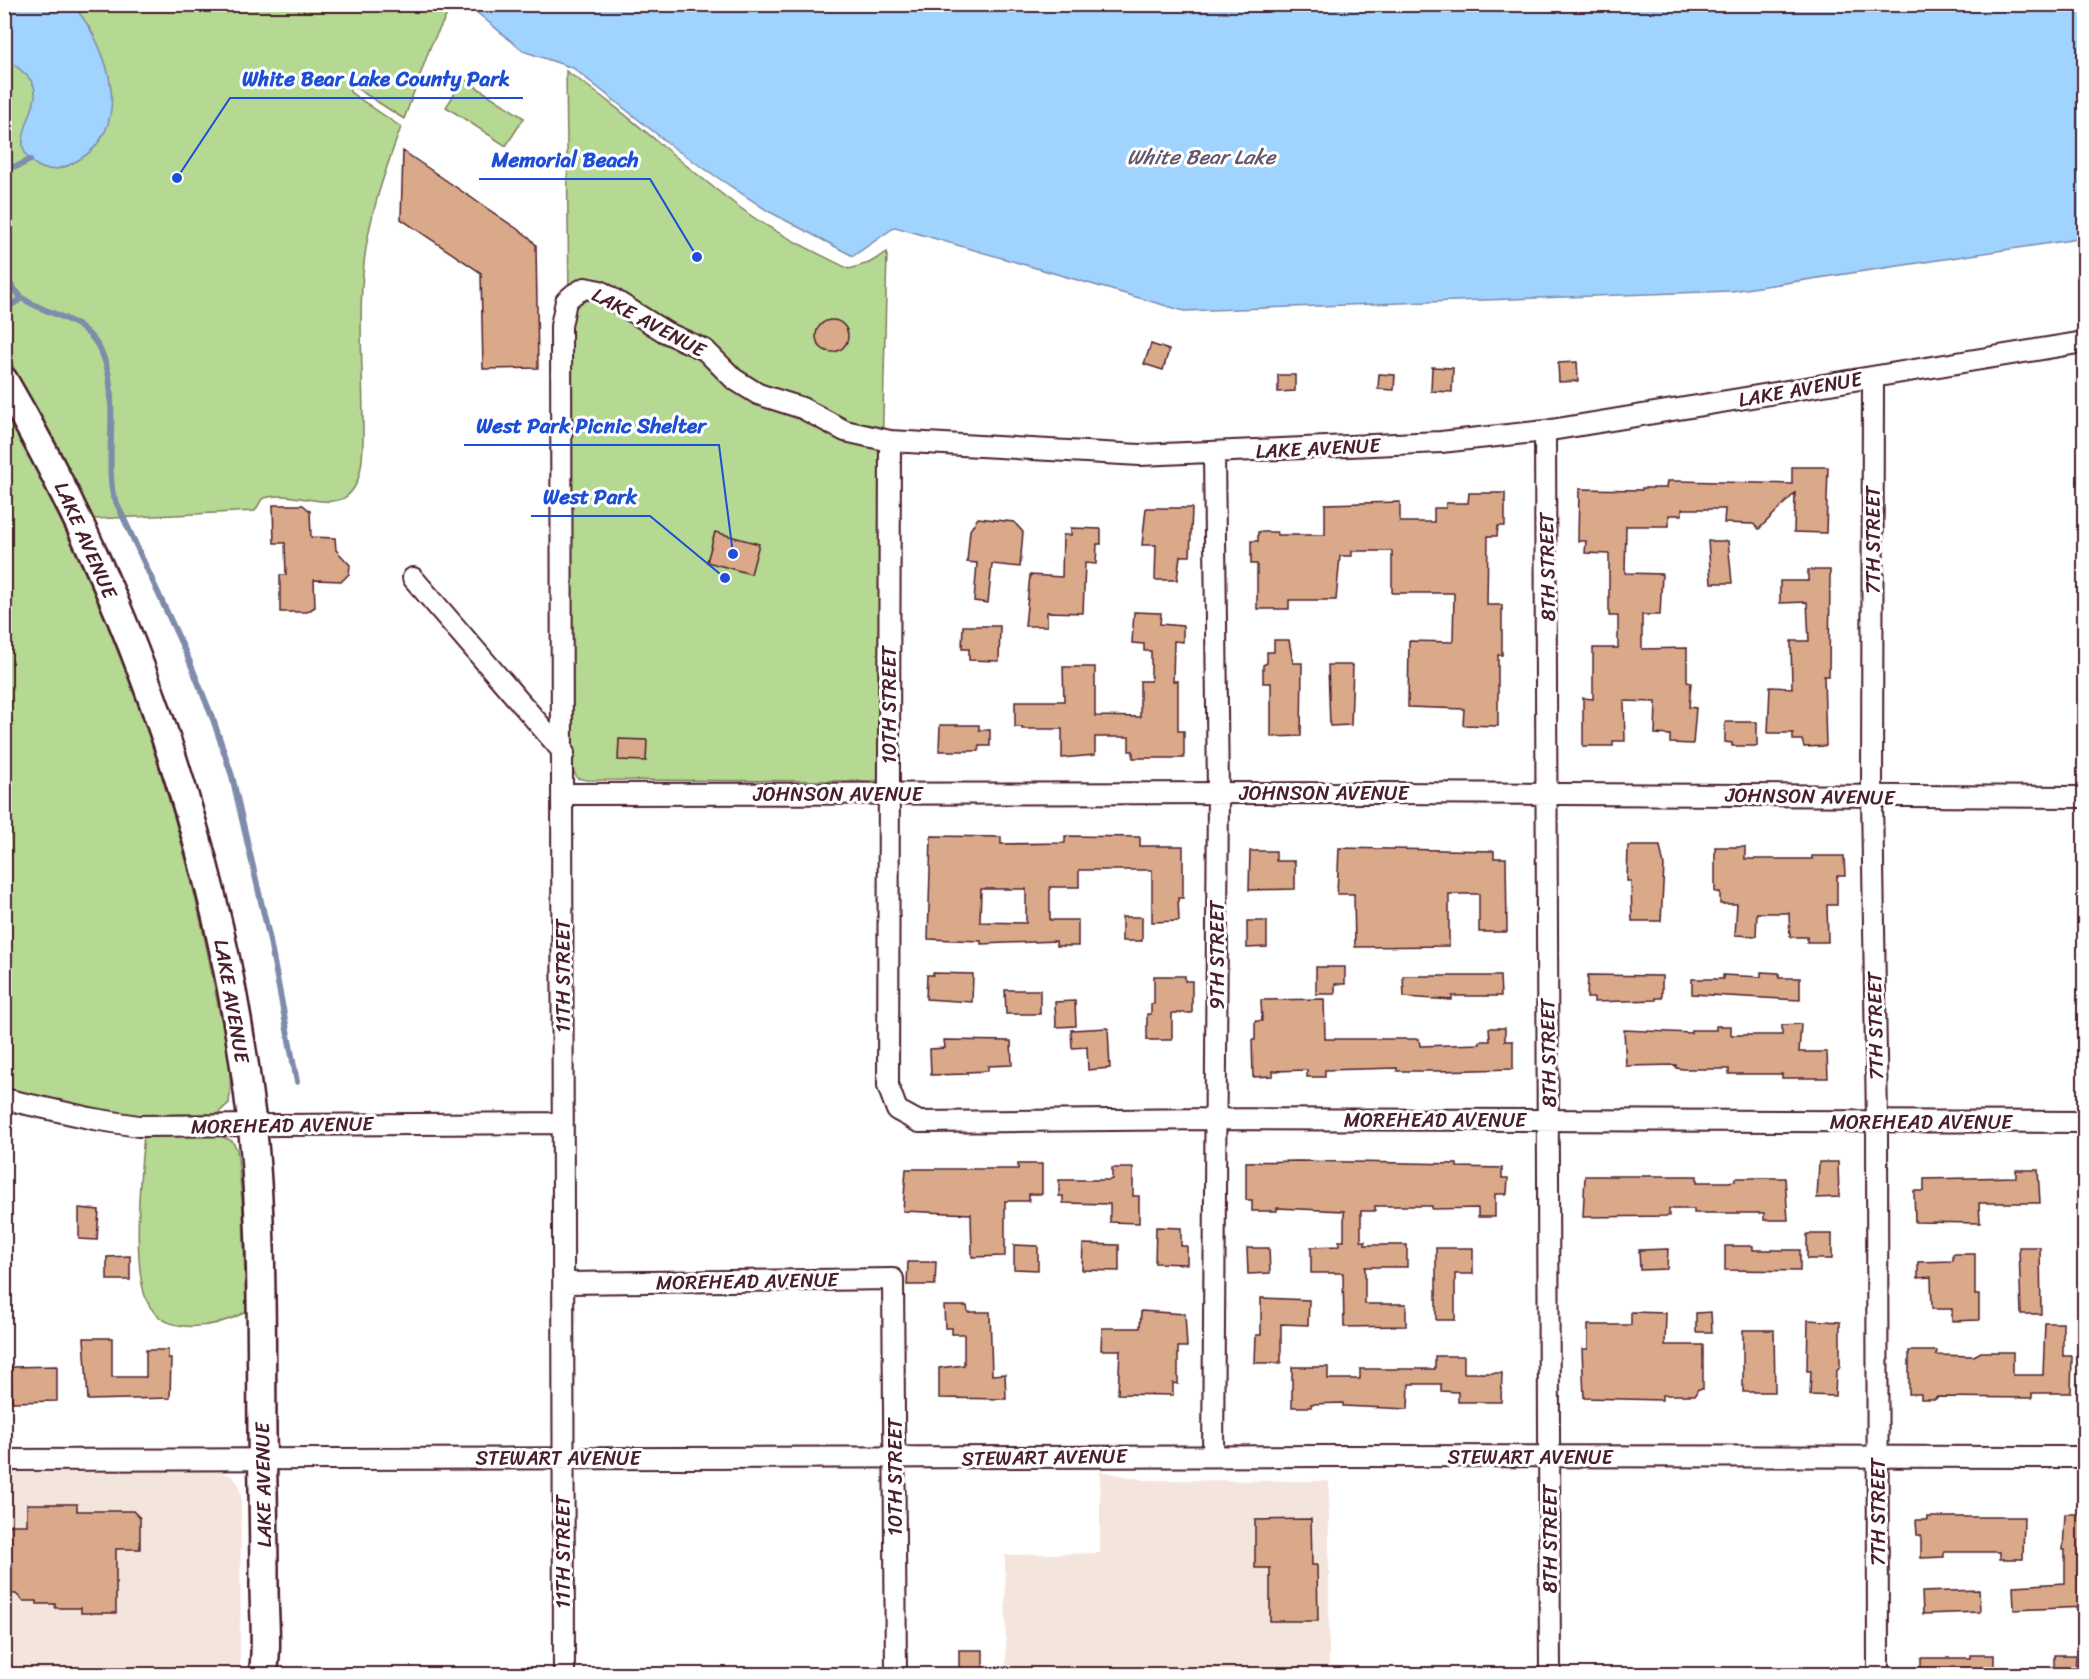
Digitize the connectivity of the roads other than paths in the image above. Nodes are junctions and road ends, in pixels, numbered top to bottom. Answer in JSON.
{"nodes":[{"id":1,"x":585,"y":288,"type":"joint"},
{"id":2,"x":2085,"y":342,"type":"edge"},
{"id":3,"x":1873,"y":377,"type":"junction"},
{"id":4,"x":4,"y":381,"type":"edge"},
{"id":5,"x":1545,"y":431,"type":"junction"},
{"id":6,"x":890,"y":441,"type":"junction"},
{"id":7,"x":1214,"y":454,"type":"junction"},
{"id":8,"x":413,"y":578,"type":"dead end"},
{"id":9,"x":564,"y":753,"type":"junction"},
{"id":10,"x":1218,"y":793,"type":"junction"},
{"id":11,"x":1549,"y":793,"type":"junction"},
{"id":12,"x":563,"y":794,"type":"junction"},
{"id":13,"x":888,"y":795,"type":"junction"},
{"id":14,"x":2085,"y":796,"type":"edge"},
{"id":15,"x":1872,"y":797,"type":"junction"},
{"id":16,"x":4,"y":1099,"type":"edge"},
{"id":17,"x":897,"y":1110,"type":"joint"},
{"id":18,"x":1215,"y":1119,"type":"junction"},
{"id":19,"x":1550,"y":1120,"type":"junction"},
{"id":20,"x":1877,"y":1122,"type":"junction"},
{"id":21,"x":2085,"y":1122,"type":"edge"},
{"id":22,"x":562,"y":1123,"type":"junction"},
{"id":23,"x":252,"y":1125,"type":"junction"},
{"id":24,"x":893,"y":1279,"type":"joint"},
{"id":25,"x":565,"y":1283,"type":"junction"},
{"id":26,"x":1213,"y":1456,"type":"junction"},
{"id":27,"x":1549,"y":1457,"type":"junction"},
{"id":28,"x":263,"y":1458,"type":"junction"},
{"id":29,"x":563,"y":1458,"type":"junction"},
{"id":30,"x":1878,"y":1458,"type":"junction"},
{"id":31,"x":2085,"y":1458,"type":"edge"},
{"id":32,"x":895,"y":1459,"type":"junction"},
{"id":33,"x":4,"y":1460,"type":"edge"},
{"id":34,"x":265,"y":1671,"type":"edge"},
{"id":35,"x":564,"y":1674,"type":"edge"},
{"id":36,"x":896,"y":1674,"type":"edge"},
{"id":37,"x":1551,"y":1674,"type":"edge"},
{"id":38,"x":1878,"y":1674,"type":"edge"}],
"edges":[{"from":1,"to":6,"type":"street","name":"LAKE AVENUE"},
{"from":1,"to":9,"type":"street","name":"11TH STREET"},
{"from":2,"to":3,"type":"street","name":"LAKE AVENUE"},
{"from":3,"to":5,"type":"street","name":"LAKE AVENUE"},
{"from":3,"to":15,"type":"street","name":"7TH STREET"},
{"from":4,"to":23,"type":"main road","name":"LAKE AVENUE"},
{"from":5,"to":7,"type":"street","name":"LAKE AVENUE"},
{"from":5,"to":11,"type":"street","name":"8TH STREET"},
{"from":6,"to":7,"type":"street","name":"LAKE AVENUE"},
{"from":6,"to":13,"type":"street","name":"10TH STREET"},
{"from":7,"to":10,"type":"street","name":"9TH STREET"},
{"from":8,"to":9,"type":"street"},
{"from":9,"to":12,"type":"street","name":"11TH STREET"},
{"from":10,"to":11,"type":"street","name":"JOHNSON AVENUE"},
{"from":10,"to":13,"type":"street","name":"JOHNSON AVENUE"},
{"from":10,"to":18,"type":"street","name":"9TH STREET"},
{"from":11,"to":15,"type":"street","name":"JOHNSON AVENUE"},
{"from":11,"to":19,"type":"street","name":"8TH STREET"},
{"from":12,"to":13,"type":"street","name":"JOHNSON AVENUE"},
{"from":12,"to":22,"type":"street","name":"11TH STREET"},
{"from":13,"to":17,"type":"street","name":"10TH STREET"},
{"from":14,"to":15,"type":"street","name":"JOHNSON AVENUE"},
{"from":15,"to":20,"type":"street","name":"7TH STREET"},
{"from":16,"to":23,"type":"street","name":"MOREHEAD AVENUE"},
{"from":17,"to":18,"type":"street","name":"MOREHEAD AVENUE"},
{"from":18,"to":19,"type":"street","name":"MOREHEAD AVENUE"},
{"from":18,"to":26,"type":"street","name":"9TH STREET"},
{"from":19,"to":20,"type":"street","name":"MOREHEAD AVENUE"},
{"from":19,"to":27,"type":"street","name":"8TH STREET"},
{"from":20,"to":21,"type":"street","name":"MOREHEAD AVENUE"},
{"from":20,"to":30,"type":"street","name":"7TH STREET"},
{"from":22,"to":23,"type":"street","name":"MOREHEAD AVENUE"},
{"from":22,"to":25,"type":"street","name":"11TH STREET"},
{"from":23,"to":28,"type":"main road","name":"LAKE AVENUE"},
{"from":24,"to":25,"type":"street","name":"MOREHEAD AVENUE"},
{"from":24,"to":32,"type":"street","name":"10TH STREET"},
{"from":25,"to":29,"type":"street","name":"11TH STREET"},
{"from":26,"to":27,"type":"street","name":"STEWART AVENUE"},
{"from":26,"to":32,"type":"street","name":"STEWART AVENUE"},
{"from":27,"to":30,"type":"street","name":"STEWART AVENUE"},
{"from":27,"to":37,"type":"street","name":"8TH STREET"},
{"from":28,"to":29,"type":"street","name":"STEWART AVENUE"},
{"from":28,"to":33,"type":"street","name":"STEWART AVENUE"},
{"from":28,"to":34,"type":"main road","name":"LAKE AVENUE"},
{"from":29,"to":32,"type":"street","name":"STEWART AVENUE"},
{"from":29,"to":35,"type":"street","name":"11TH STREET"},
{"from":30,"to":31,"type":"street","name":"STEWART AVENUE"},
{"from":30,"to":38,"type":"street","name":"7TH STREET"},
{"from":32,"to":36,"type":"street","name":"10TH STREET"}]}
